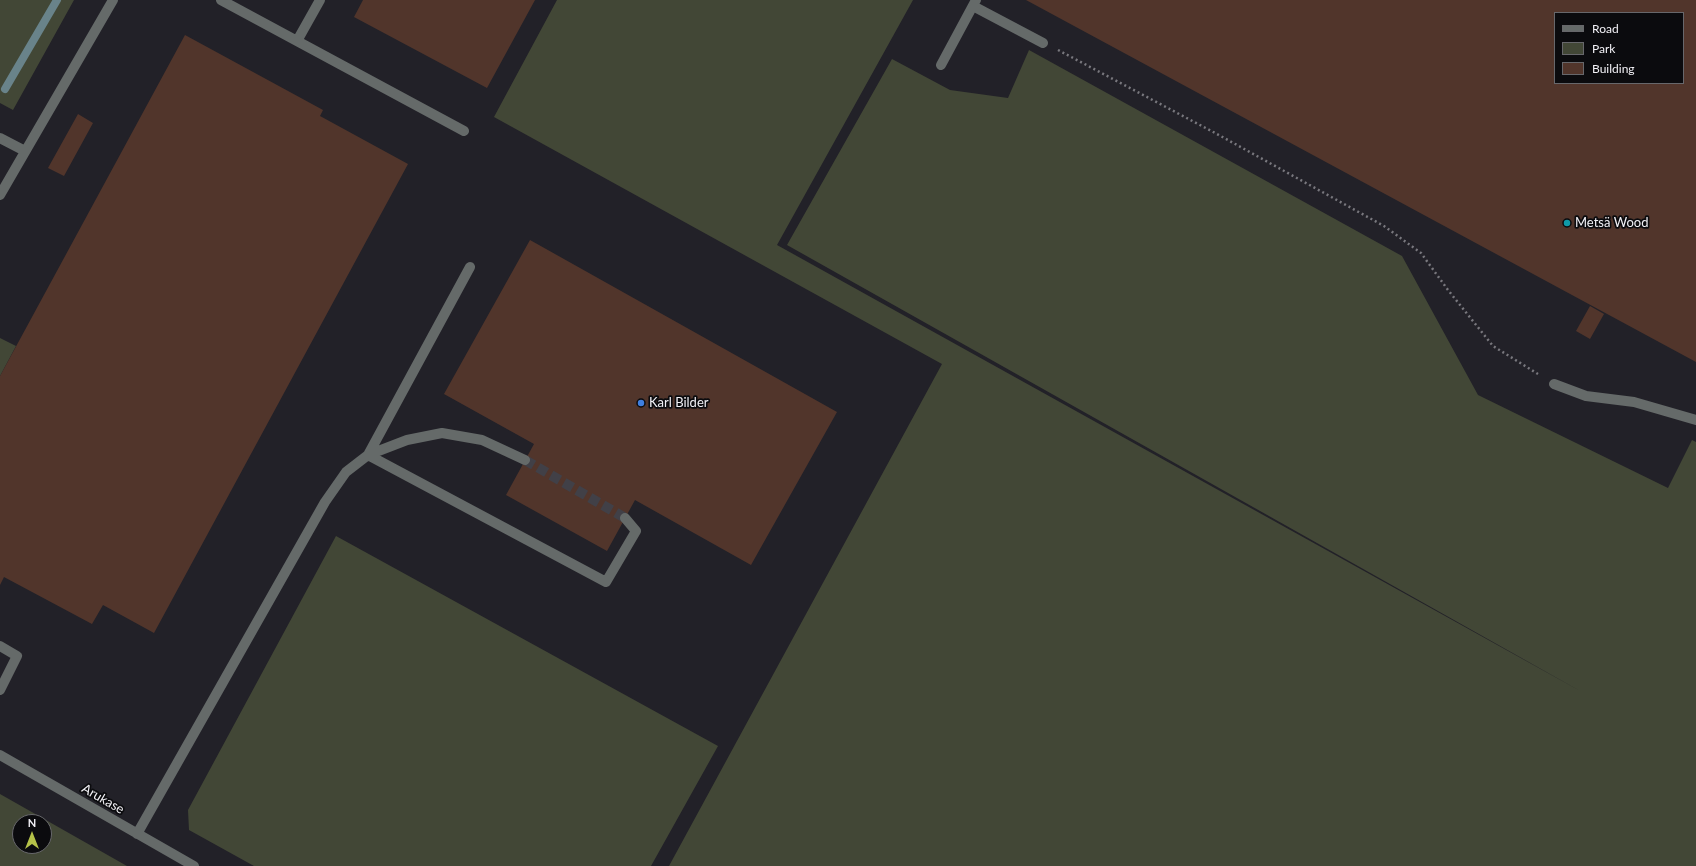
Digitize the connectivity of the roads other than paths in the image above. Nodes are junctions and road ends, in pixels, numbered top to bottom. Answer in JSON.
{"nodes":[{"id":1,"x":113,"y":0,"type":"edge"},
{"id":2,"x":221,"y":0,"type":"edge"},
{"id":3,"x":320,"y":0,"type":"edge"},
{"id":4,"x":974,"y":3,"type":"edge"},
{"id":5,"x":297,"y":41,"type":"junction"},
{"id":6,"x":1043,"y":43,"type":"road end"},
{"id":7,"x":941,"y":65,"type":"dead end"},
{"id":8,"x":464,"y":131,"type":"dead end"},
{"id":9,"x":0,"y":138,"type":"edge"},
{"id":10,"x":25,"y":151,"type":"junction"},
{"id":11,"x":0,"y":195,"type":"edge"},
{"id":12,"x":470,"y":267,"type":"dead end"},
{"id":13,"x":1554,"y":384,"type":"road end"},
{"id":14,"x":1696,"y":420,"type":"edge"},
{"id":15,"x":368,"y":455,"type":"junction"},
{"id":16,"x":525,"y":460,"type":"tunnel mouth"},
{"id":17,"x":625,"y":518,"type":"tunnel mouth"},
{"id":18,"x":0,"y":646,"type":"edge"},
{"id":19,"x":0,"y":690,"type":"edge"},
{"id":20,"x":0,"y":755,"type":"edge"},
{"id":21,"x":137,"y":834,"type":"junction"},
{"id":22,"x":194,"y":866,"type":"edge"}],
"edges":[{"from":1,"to":10,"type":"street"},
{"from":2,"to":5,"type":"street"},
{"from":3,"to":5,"type":"street"},
{"from":4,"to":6,"type":"street"},
{"from":4,"to":7,"type":"street"},
{"from":5,"to":8,"type":"street"},
{"from":9,"to":10,"type":"street"},
{"from":10,"to":11,"type":"street"},
{"from":12,"to":15,"type":"street"},
{"from":13,"to":14,"type":"street"},
{"from":15,"to":16,"type":"street"},
{"from":15,"to":17,"type":"street"},
{"from":15,"to":21,"type":"street"},
{"from":18,"to":19,"type":"street"},
{"from":20,"to":21,"type":"street","name":"Arukase"},
{"from":21,"to":22,"type":"street","name":"Arukase"}]}
